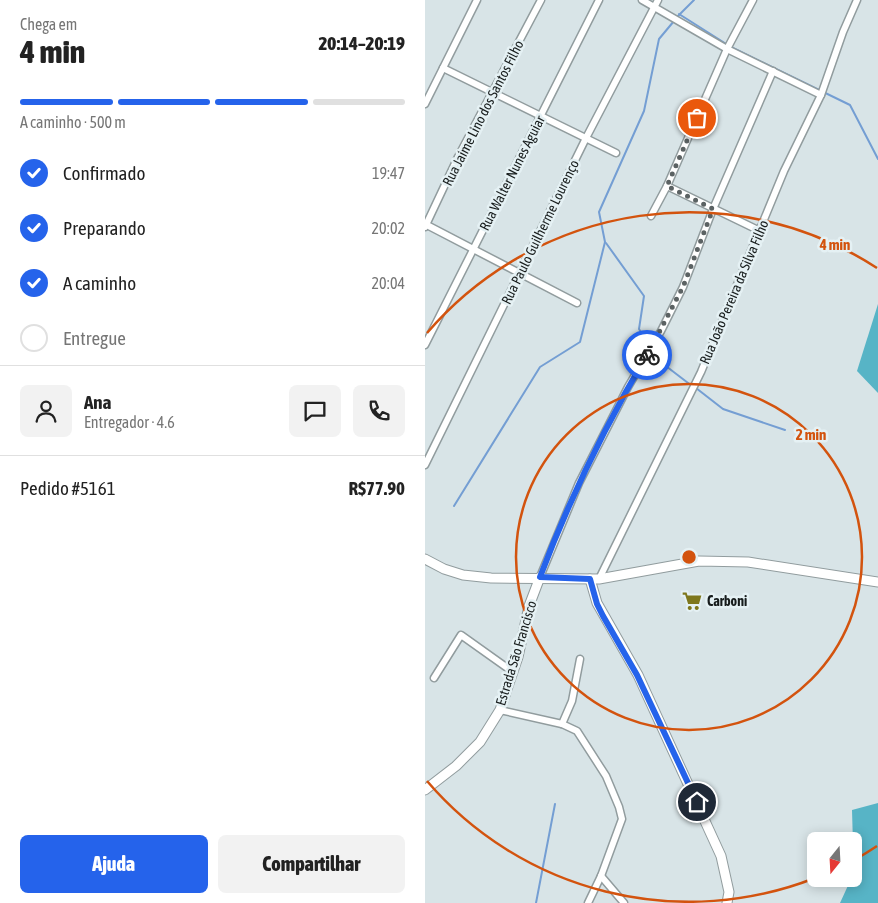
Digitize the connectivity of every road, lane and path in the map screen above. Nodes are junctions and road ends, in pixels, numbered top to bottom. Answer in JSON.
{"nodes":[{"id":1,"x":477,"y":0,"type":"edge"},
{"id":2,"x":541,"y":0,"type":"edge"},
{"id":3,"x":599,"y":0,"type":"edge"},
{"id":4,"x":642,"y":0,"type":"edge"},
{"id":5,"x":753,"y":0,"type":"edge"},
{"id":6,"x":857,"y":0,"type":"edge"},
{"id":7,"x":656,"y":3,"type":"edge"},
{"id":8,"x":727,"y":49,"type":"junction"},
{"id":9,"x":443,"y":68,"type":"junction"},
{"id":10,"x":773,"y":71,"type":"junction"},
{"id":11,"x":493,"y":92,"type":"junction"},
{"id":12,"x":821,"y":95,"type":"junction"},
{"id":13,"x":425,"y":104,"type":"edge"},
{"id":14,"x":541,"y":116,"type":"junction"},
{"id":15,"x":586,"y":138,"type":"junction"},
{"id":16,"x":617,"y":153,"type":"dead end"},
{"id":17,"x":667,"y":186,"type":"junction"},
{"id":18,"x":713,"y":209,"type":"junction"},
{"id":19,"x":651,"y":216,"type":"dead end"},
{"id":20,"x":425,"y":225,"type":"edge"},
{"id":21,"x":760,"y":231,"type":"junction"},
{"id":22,"x":474,"y":249,"type":"junction"},
{"id":23,"x":520,"y":273,"type":"junction"},
{"id":24,"x":577,"y":303,"type":"dead end"},
{"id":25,"x":425,"y":345,"type":"edge"},
{"id":26,"x":425,"y":465,"type":"edge"},
{"id":27,"x":425,"y":559,"type":"edge"},
{"id":28,"x":540,"y":577,"type":"junction"},
{"id":29,"x":594,"y":579,"type":"junction"},
{"id":30,"x":878,"y":582,"type":"edge"},
{"id":31,"x":580,"y":659,"type":"dead end"},
{"id":32,"x":513,"y":672,"type":"junction"},
{"id":33,"x":434,"y":678,"type":"dead end"},
{"id":34,"x":500,"y":710,"type":"junction"},
{"id":35,"x":562,"y":724,"type":"junction"},
{"id":36,"x":425,"y":790,"type":"edge"},
{"id":37,"x":601,"y":876,"type":"junction"},
{"id":38,"x":588,"y":903,"type":"edge"},
{"id":39,"x":624,"y":903,"type":"edge"},
{"id":40,"x":727,"y":903,"type":"edge"}],
"edges":[{"from":1,"to":9,"type":"street"},
{"from":2,"to":11,"type":"street","name":"Rua Jaime Lino dos Santos Filho"},
{"from":3,"to":14,"type":"street","name":"Rua Walter Nunes Aguiar"},
{"from":4,"to":7,"type":"street"},
{"from":5,"to":8,"type":"street"},
{"from":6,"to":12,"type":"street","name":"Rua João Pereira da Silva Filho"},
{"from":7,"to":8,"type":"street"},
{"from":7,"to":15,"type":"street","name":"Rua Paulo Guilherme Lourenço"},
{"from":8,"to":10,"type":"street"},
{"from":8,"to":17,"type":"street"},
{"from":9,"to":11,"type":"street"},
{"from":9,"to":13,"type":"street"},
{"from":10,"to":12,"type":"street"},
{"from":10,"to":18,"type":"street"},
{"from":11,"to":14,"type":"street"},
{"from":11,"to":20,"type":"street","name":"Rua Jaime Lino dos Santos Filho"},
{"from":12,"to":21,"type":"street","name":"Rua João Pereira da Silva Filho"},
{"from":14,"to":15,"type":"street"},
{"from":14,"to":22,"type":"street","name":"Rua Walter Nunes Aguiar"},
{"from":15,"to":16,"type":"street"},
{"from":15,"to":23,"type":"street","name":"Rua Paulo Guilherme Lourenço"},
{"from":17,"to":18,"type":"street"},
{"from":17,"to":19,"type":"street"},
{"from":18,"to":21,"type":"street"},
{"from":18,"to":28,"type":"street"},
{"from":20,"to":22,"type":"street"},
{"from":21,"to":29,"type":"street","name":"Rua João Pereira da Silva Filho"},
{"from":22,"to":23,"type":"street"},
{"from":22,"to":25,"type":"street","name":"Rua Walter Nunes Aguiar"},
{"from":23,"to":24,"type":"street"},
{"from":23,"to":26,"type":"street","name":"Rua Paulo Guilherme Lourenço"},
{"from":27,"to":28,"type":"main road"},
{"from":28,"to":29,"type":"main road"},
{"from":28,"to":32,"type":"main road","name":"Estrada São Francisco"},
{"from":29,"to":30,"type":"main road"},
{"from":29,"to":40,"type":"main road"},
{"from":31,"to":35,"type":"street"},
{"from":32,"to":33,"type":"street"},
{"from":32,"to":34,"type":"main road","name":"Estrada São Francisco"},
{"from":34,"to":35,"type":"street"},
{"from":34,"to":36,"type":"main road","name":"Estrada São Francisco"},
{"from":35,"to":37,"type":"street"},
{"from":37,"to":38,"type":"street"},
{"from":37,"to":39,"type":"street"}]}
